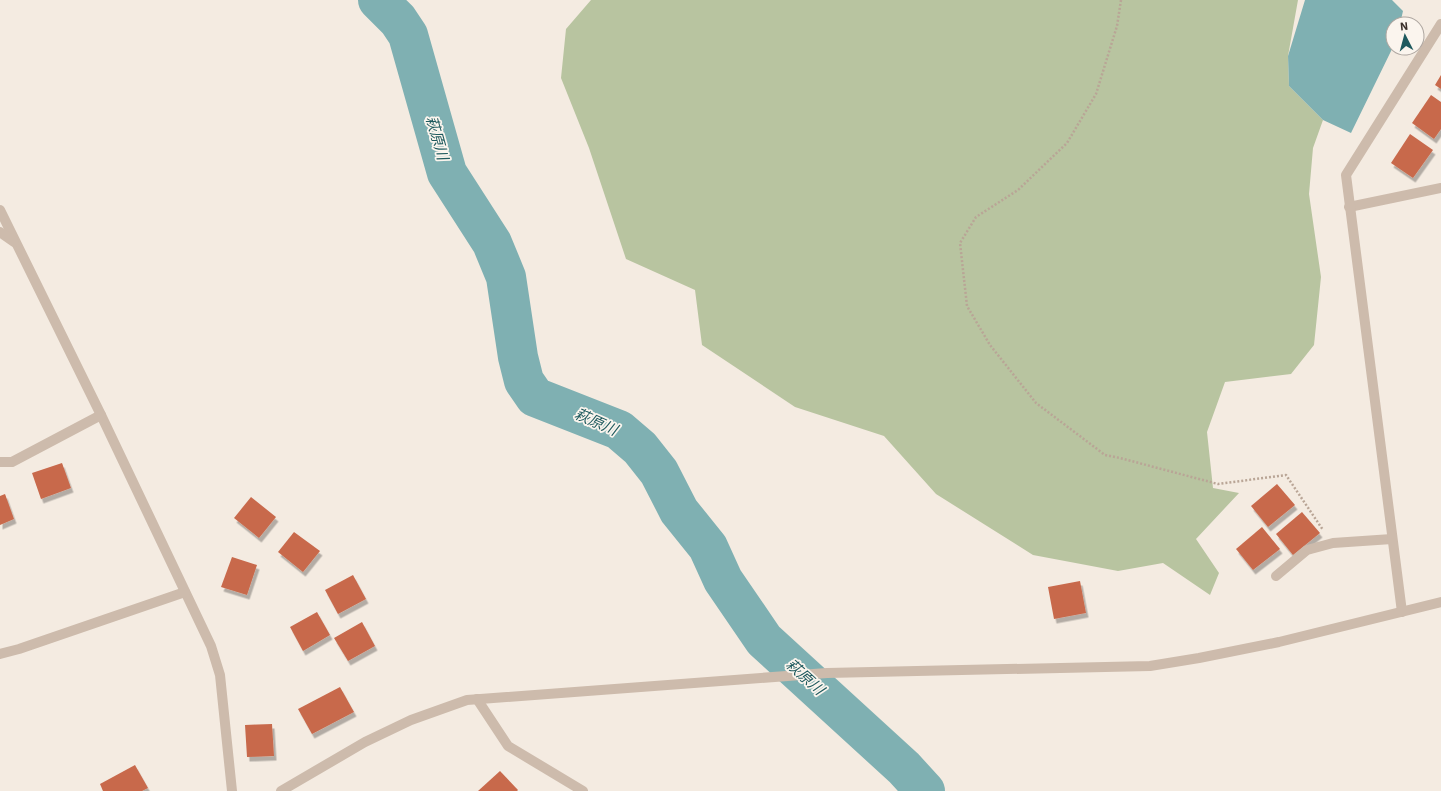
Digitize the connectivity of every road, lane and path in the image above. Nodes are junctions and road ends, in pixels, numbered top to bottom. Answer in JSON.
{"nodes":[{"id":1,"x":1121,"y":0,"type":"edge"},
{"id":2,"x":1441,"y":24,"type":"edge"},
{"id":3,"x":1441,"y":188,"type":"edge"},
{"id":4,"x":1350,"y":207,"type":"junction"},
{"id":5,"x":0,"y":210,"type":"edge"},
{"id":6,"x":0,"y":232,"type":"edge"},
{"id":7,"x":16,"y":243,"type":"junction"},
{"id":8,"x":101,"y":415,"type":"junction"},
{"id":9,"x":0,"y":462,"type":"edge"},
{"id":10,"x":1392,"y":538,"type":"junction"},
{"id":11,"x":1333,"y":543,"type":"junction"},
{"id":12,"x":1276,"y":576,"type":"dead end"},
{"id":13,"x":185,"y":592,"type":"junction"},
{"id":14,"x":1441,"y":602,"type":"edge"},
{"id":15,"x":1402,"y":612,"type":"junction"},
{"id":16,"x":0,"y":654,"type":"edge"},
{"id":17,"x":476,"y":699,"type":"junction"},
{"id":18,"x":232,"y":791,"type":"edge"},
{"id":19,"x":281,"y":791,"type":"edge"},
{"id":20,"x":583,"y":791,"type":"edge"}],
"edges":[{"from":1,"to":11,"type":"path"},
{"from":2,"to":4,"type":"street"},
{"from":3,"to":4,"type":"street"},
{"from":4,"to":10,"type":"street"},
{"from":5,"to":7,"type":"street"},
{"from":6,"to":7,"type":"street"},
{"from":7,"to":8,"type":"street"},
{"from":8,"to":9,"type":"street"},
{"from":8,"to":13,"type":"street"},
{"from":10,"to":11,"type":"street"},
{"from":10,"to":15,"type":"street"},
{"from":11,"to":12,"type":"street"},
{"from":13,"to":16,"type":"street"},
{"from":13,"to":18,"type":"street"},
{"from":14,"to":15,"type":"street"},
{"from":15,"to":17,"type":"street"},
{"from":17,"to":19,"type":"street"},
{"from":17,"to":20,"type":"street"}]}
